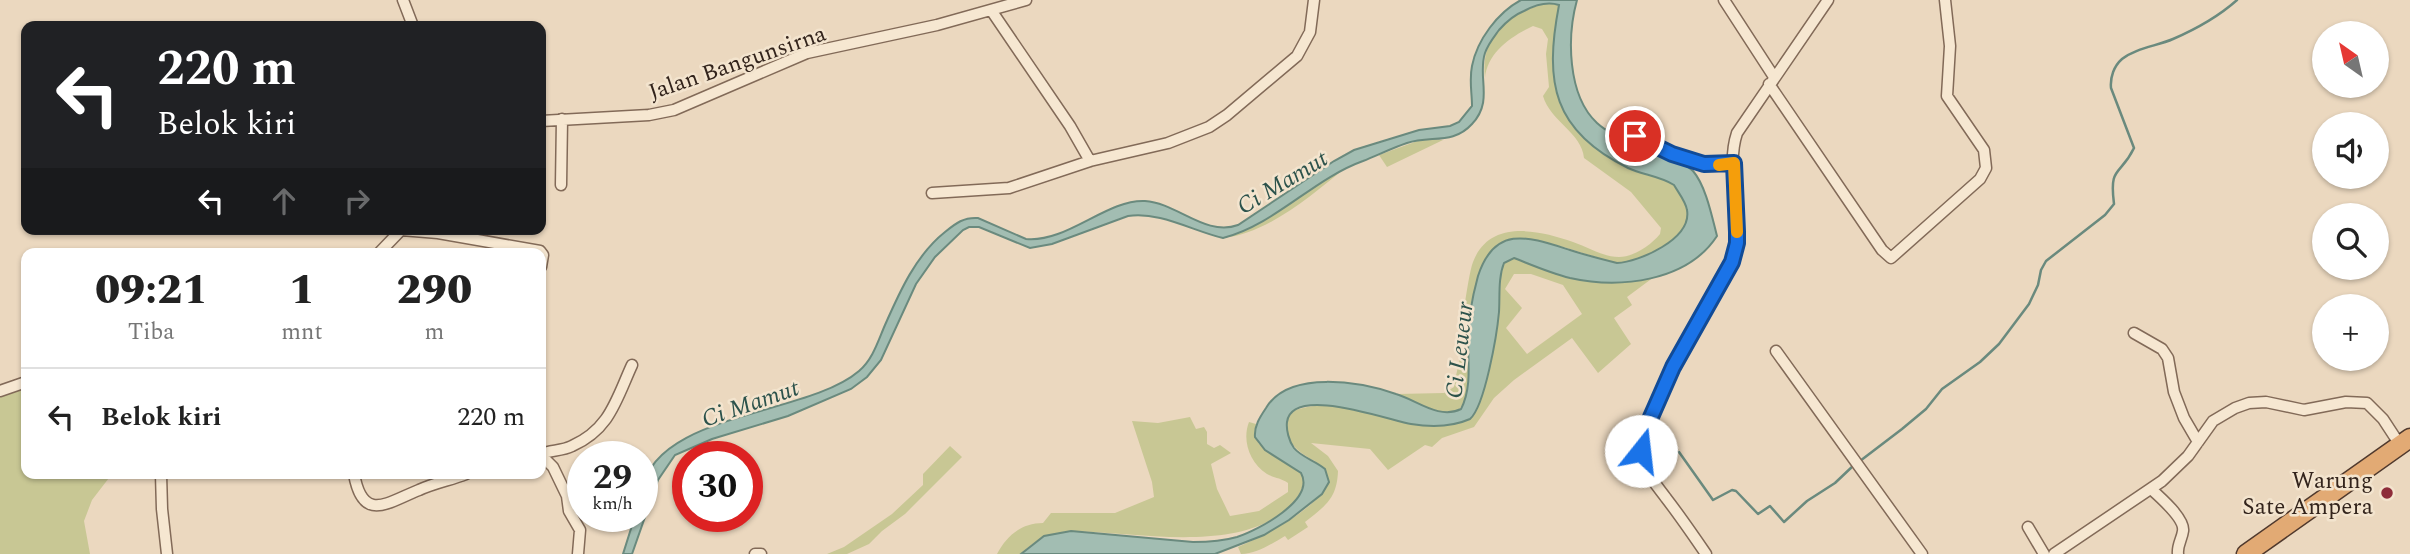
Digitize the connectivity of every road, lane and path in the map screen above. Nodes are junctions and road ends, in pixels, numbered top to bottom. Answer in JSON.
{"nodes":[{"id":1,"x":403,"y":0,"type":"edge"},
{"id":2,"x":1026,"y":0,"type":"edge"},
{"id":3,"x":1314,"y":0,"type":"edge"},
{"id":4,"x":1724,"y":0,"type":"edge"},
{"id":5,"x":1828,"y":0,"type":"edge"},
{"id":6,"x":1945,"y":0,"type":"edge"},
{"id":7,"x":991,"y":10,"type":"junction"},
{"id":8,"x":410,"y":21,"type":"edge"},
{"id":9,"x":1771,"y":81,"type":"junction"},
{"id":10,"x":562,"y":119,"type":"junction"},
{"id":11,"x":546,"y":121,"type":"edge"},
{"id":12,"x":1635,"y":136,"type":"dead end"},
{"id":13,"x":1090,"y":161,"type":"junction"},
{"id":14,"x":1734,"y":163,"type":"junction"},
{"id":15,"x":561,"y":185,"type":"dead end"},
{"id":16,"x":932,"y":193,"type":"dead end"},
{"id":17,"x":396,"y":235,"type":"edge"},
{"id":18,"x":449,"y":235,"type":"edge"},
{"id":19,"x":384,"y":248,"type":"edge"},
{"id":20,"x":523,"y":248,"type":"edge"},
{"id":21,"x":2134,"y":333,"type":"dead end"},
{"id":22,"x":1776,"y":351,"type":"dead end"},
{"id":23,"x":632,"y":365,"type":"dead end"},
{"id":24,"x":21,"y":384,"type":"edge"},
{"id":25,"x":0,"y":391,"type":"edge"},
{"id":26,"x":2405,"y":441,"type":"edge"},
{"id":27,"x":2198,"y":442,"type":"junction"},
{"id":28,"x":546,"y":454,"type":"edge"},
{"id":29,"x":546,"y":460,"type":"edge"},
{"id":30,"x":161,"y":479,"type":"edge"},
{"id":31,"x":356,"y":479,"type":"edge"},
{"id":32,"x":451,"y":479,"type":"edge"},
{"id":33,"x":2151,"y":489,"type":"junction"},
{"id":34,"x":2028,"y":527,"type":"dead end"},
{"id":35,"x":167,"y":554,"type":"edge"},
{"id":36,"x":578,"y":554,"type":"edge"},
{"id":37,"x":755,"y":554,"type":"edge"},
{"id":38,"x":761,"y":554,"type":"edge"},
{"id":39,"x":1706,"y":554,"type":"edge"},
{"id":40,"x":1922,"y":554,"type":"edge"},
{"id":41,"x":2044,"y":554,"type":"edge"},
{"id":42,"x":2054,"y":554,"type":"edge"},
{"id":43,"x":2178,"y":554,"type":"edge"},
{"id":44,"x":2246,"y":554,"type":"edge"}],
"edges":[{"from":1,"to":8,"type":"street"},
{"from":2,"to":7,"type":"street","name":"Jalan Bangunsirna"},
{"from":3,"to":13,"type":"street"},
{"from":4,"to":9,"type":"street"},
{"from":5,"to":9,"type":"street"},
{"from":6,"to":9,"type":"street"},
{"from":7,"to":10,"type":"street","name":"Jalan Bangunsirna"},
{"from":7,"to":13,"type":"street"},
{"from":9,"to":14,"type":"street"},
{"from":10,"to":11,"type":"street","name":"Jalan Bangunsirna"},
{"from":10,"to":15,"type":"street"},
{"from":12,"to":14,"type":"street"},
{"from":13,"to":16,"type":"street"},
{"from":14,"to":39,"type":"street"},
{"from":17,"to":19,"type":"street"},
{"from":18,"to":20,"type":"street"},
{"from":21,"to":27,"type":"street"},
{"from":22,"to":40,"type":"street"},
{"from":23,"to":28,"type":"street"},
{"from":24,"to":25,"type":"street"},
{"from":26,"to":27,"type":"street"},
{"from":26,"to":44,"type":"highway"},
{"from":27,"to":33,"type":"street"},
{"from":29,"to":36,"type":"street"},
{"from":30,"to":35,"type":"street"},
{"from":31,"to":32,"type":"street"},
{"from":33,"to":42,"type":"street"},
{"from":33,"to":43,"type":"street"},
{"from":34,"to":41,"type":"street"},
{"from":37,"to":38,"type":"street"}]}
